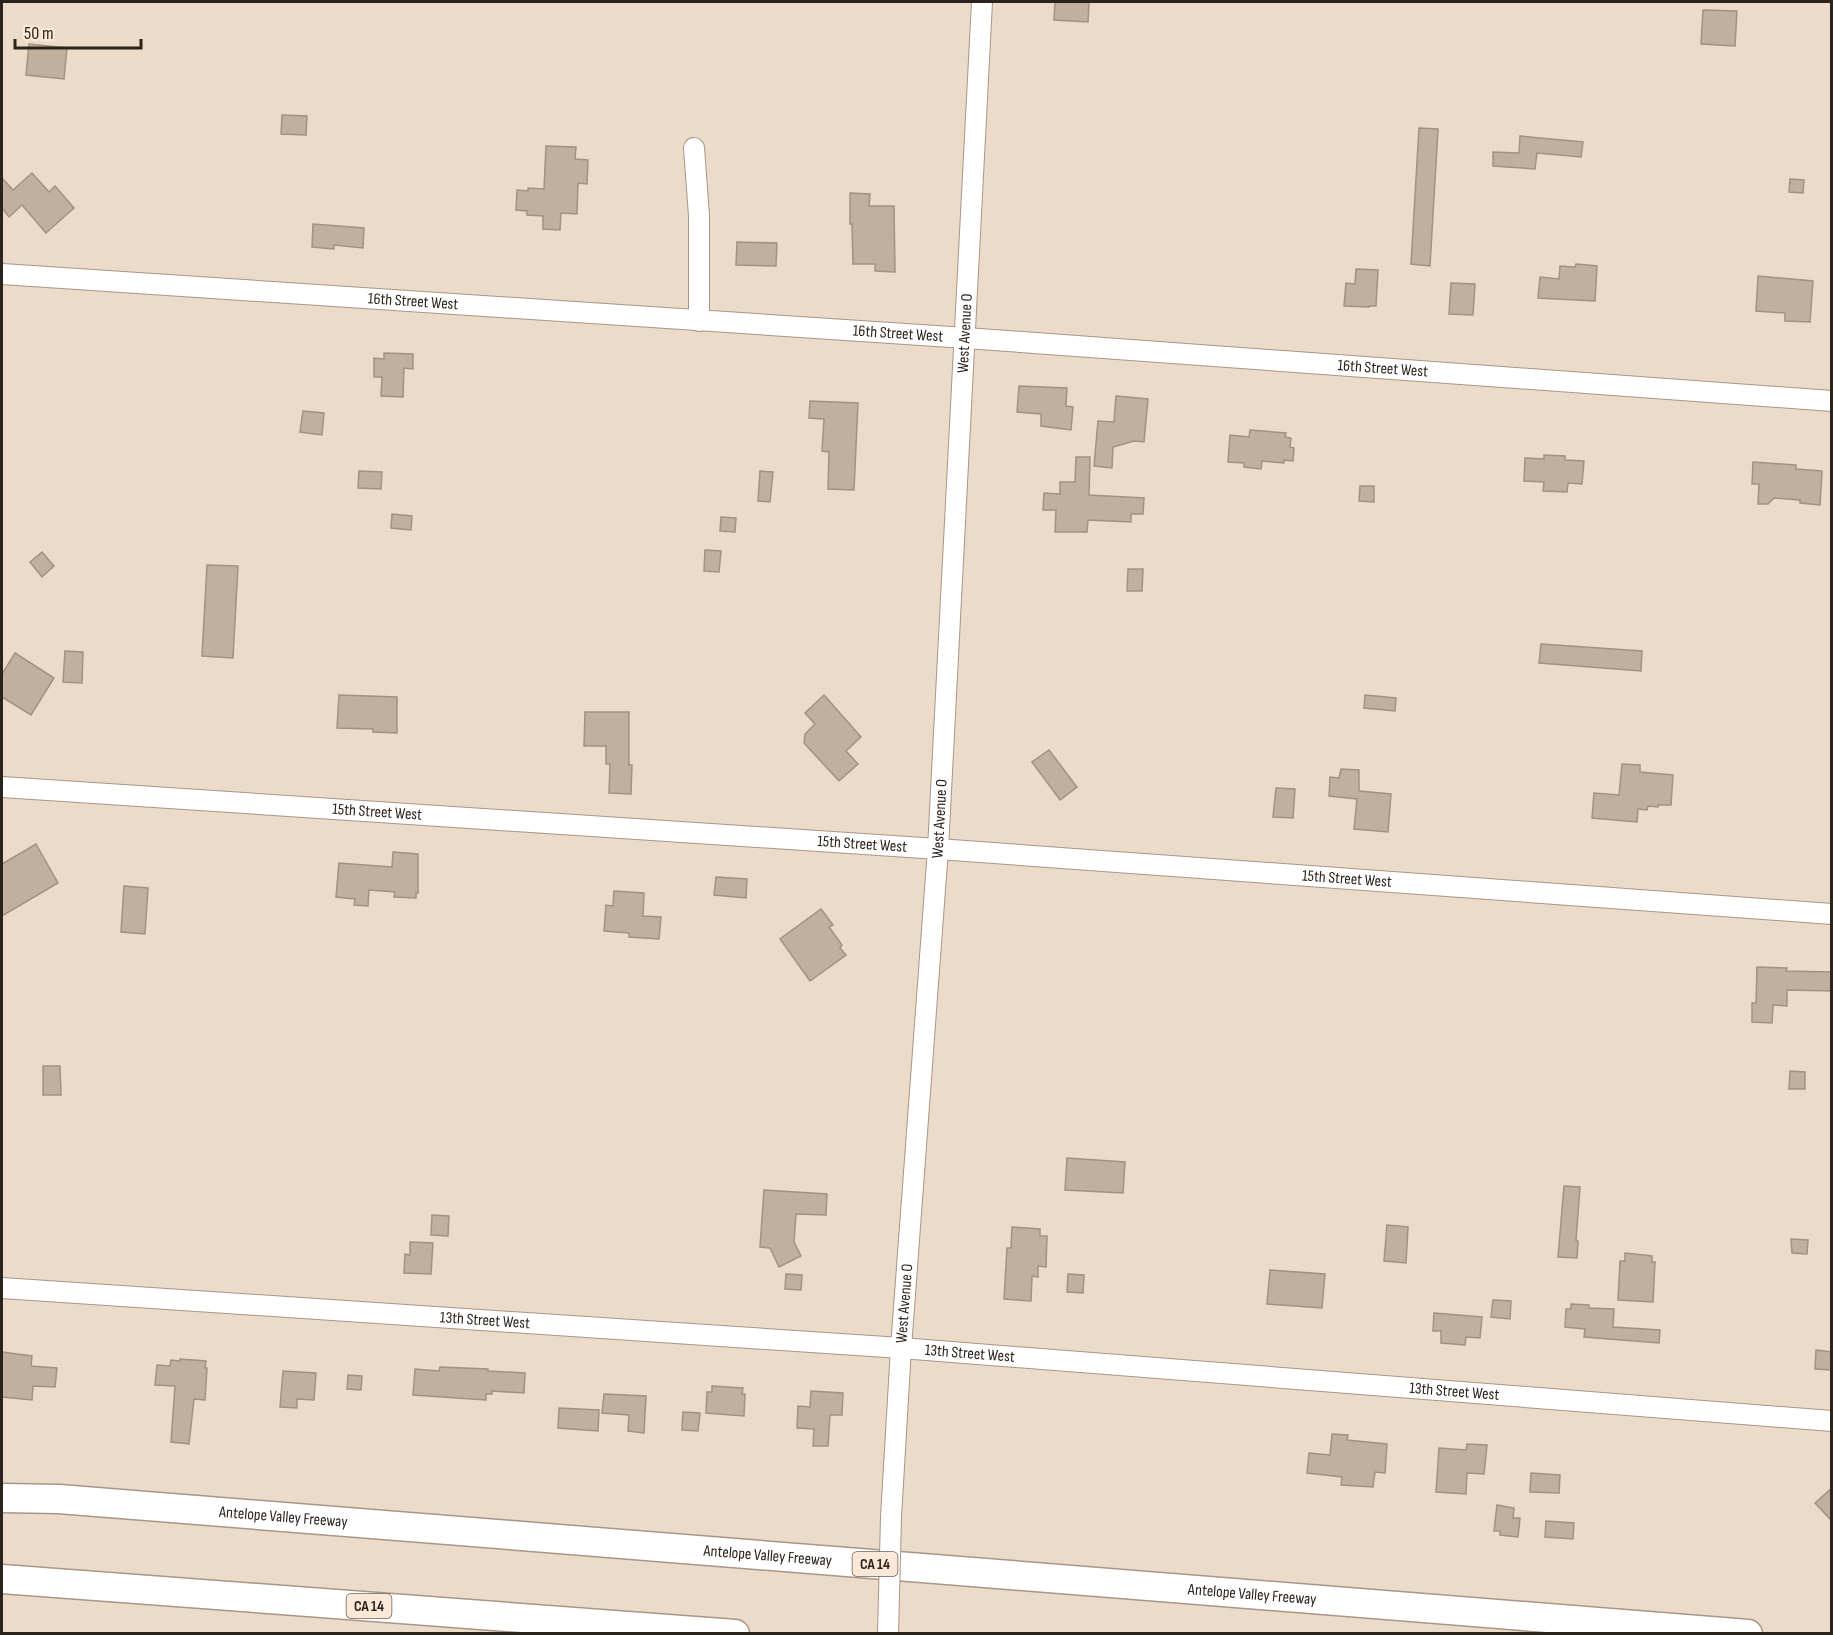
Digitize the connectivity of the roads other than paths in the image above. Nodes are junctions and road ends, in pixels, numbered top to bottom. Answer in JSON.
{"nodes":[{"id":1,"x":982,"y":2,"type":"edge"},
{"id":2,"x":694,"y":147,"type":"dead end"},
{"id":3,"x":2,"y":274,"type":"edge"},
{"id":4,"x":699,"y":321,"type":"junction"},
{"id":5,"x":966,"y":338,"type":"junction"},
{"id":6,"x":1832,"y":401,"type":"edge"},
{"id":7,"x":2,"y":787,"type":"edge"},
{"id":8,"x":938,"y":849,"type":"junction"},
{"id":9,"x":1832,"y":915,"type":"edge"},
{"id":10,"x":2,"y":1288,"type":"edge"},
{"id":11,"x":901,"y":1348,"type":"junction"},
{"id":12,"x":1832,"y":1421,"type":"edge"},
{"id":13,"x":2,"y":1498,"type":"edge"},
{"id":14,"x":2,"y":1579,"type":"edge"},
{"id":15,"x":735,"y":1634,"type":"edge"},
{"id":16,"x":888,"y":1634,"type":"edge"},
{"id":17,"x":1748,"y":1634,"type":"edge"}],
"edges":[{"from":1,"to":5,"type":"street","name":"West Avenue O"},
{"from":2,"to":4,"type":"street"},
{"from":3,"to":4,"type":"street","name":"16th Street West"},
{"from":4,"to":5,"type":"street","name":"16th Street West"},
{"from":5,"to":6,"type":"street","name":"16th Street West"},
{"from":5,"to":8,"type":"street","name":"West Avenue O"},
{"from":7,"to":8,"type":"street","name":"15th Street West"},
{"from":8,"to":9,"type":"street","name":"15th Street West"},
{"from":8,"to":11,"type":"street","name":"West Avenue O"},
{"from":10,"to":11,"type":"street","name":"13th Street West"},
{"from":11,"to":12,"type":"street","name":"13th Street West"},
{"from":11,"to":16,"type":"street","name":"West Avenue O","bridge":true},
{"from":13,"to":17,"type":"highway","name":"Antelope Valley Freeway","number":"CA 14"},
{"from":14,"to":15,"type":"highway","number":"CA 14"}]}
